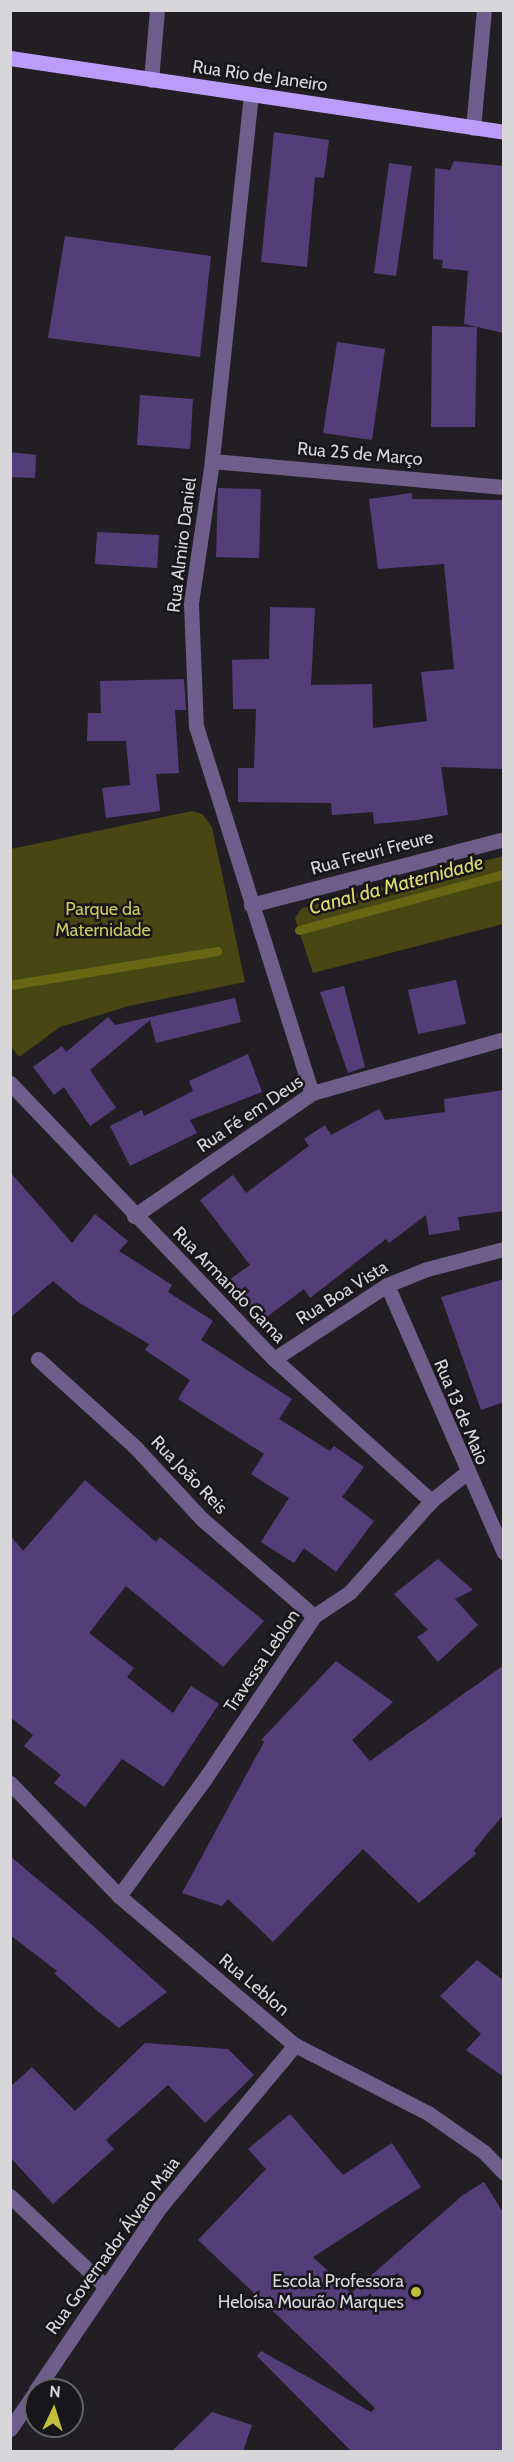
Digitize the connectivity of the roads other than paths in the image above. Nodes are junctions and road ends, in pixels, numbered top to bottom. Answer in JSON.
{"nodes":[{"id":1,"x":157,"y":10,"type":"edge"},
{"id":2,"x":484,"y":10,"type":"edge"},
{"id":3,"x":10,"y":58,"type":"edge"},
{"id":4,"x":151,"y":80,"type":"junction"},
{"id":5,"x":251,"y":94,"type":"junction"},
{"id":6,"x":473,"y":128,"type":"junction"},
{"id":7,"x":504,"y":132,"type":"edge"},
{"id":8,"x":212,"y":461,"type":"junction"},
{"id":9,"x":504,"y":487,"type":"edge"},
{"id":10,"x":504,"y":839,"type":"edge"},
{"id":11,"x":251,"y":905,"type":"junction"},
{"id":12,"x":504,"y":1039,"type":"edge"},
{"id":13,"x":10,"y":1083,"type":"edge"},
{"id":14,"x":312,"y":1093,"type":"junction"},
{"id":15,"x":134,"y":1216,"type":"junction"},
{"id":16,"x":504,"y":1249,"type":"edge"},
{"id":17,"x":387,"y":1285,"type":"junction"},
{"id":18,"x":38,"y":1359,"type":"dead end"},
{"id":19,"x":274,"y":1359,"type":"junction"},
{"id":20,"x":466,"y":1473,"type":"junction"},
{"id":21,"x":431,"y":1502,"type":"junction"},
{"id":22,"x":504,"y":1553,"type":"edge"},
{"id":23,"x":315,"y":1616,"type":"junction"},
{"id":24,"x":10,"y":1783,"type":"edge"},
{"id":25,"x":119,"y":1896,"type":"junction"},
{"id":26,"x":295,"y":2045,"type":"junction"},
{"id":27,"x":504,"y":2173,"type":"edge"},
{"id":28,"x":10,"y":2196,"type":"edge"},
{"id":29,"x":105,"y":2286,"type":"junction"},
{"id":30,"x":44,"y":2378,"type":"edge"},
{"id":31,"x":24,"y":2408,"type":"edge"},
{"id":32,"x":10,"y":2429,"type":"edge"}],
"edges":[{"from":1,"to":4,"type":"street"},
{"from":2,"to":6,"type":"street"},
{"from":3,"to":4,"type":"main road","name":"Rua Rio de Janeiro"},
{"from":4,"to":5,"type":"main road","name":"Rua Rio de Janeiro"},
{"from":5,"to":6,"type":"main road","name":"Rua Rio de Janeiro"},
{"from":5,"to":8,"type":"street","name":"Rua Almiro Daniel"},
{"from":6,"to":7,"type":"main road","name":"Rua Rio de Janeiro"},
{"from":8,"to":9,"type":"street","name":"Rua 25 de Março"},
{"from":8,"to":11,"type":"street","name":"Rua Almiro Daniel"},
{"from":10,"to":11,"type":"street","name":"Rua Freuri Freure"},
{"from":11,"to":14,"type":"street","name":"Rua Almiro Daniel"},
{"from":12,"to":14,"type":"street","name":"Rua Fé em Deus"},
{"from":13,"to":15,"type":"street","name":"Rua Armando Gama"},
{"from":14,"to":15,"type":"street","name":"Rua Fé em Deus"},
{"from":15,"to":19,"type":"street","name":"Rua Armando Gama"},
{"from":16,"to":17,"type":"street","name":"Rua Boa Vista"},
{"from":17,"to":19,"type":"street","name":"Rua Boa Vista"},
{"from":17,"to":20,"type":"street","name":"Rua 13 de Maio"},
{"from":18,"to":23,"type":"street","name":"Rua João Reis"},
{"from":19,"to":21,"type":"street","name":"Rua Armando Gama"},
{"from":20,"to":21,"type":"street","name":"Travessa Leblon"},
{"from":20,"to":22,"type":"street","name":"Rua 13 de Maio"},
{"from":21,"to":23,"type":"street","name":"Travessa Leblon"},
{"from":23,"to":25,"type":"street","name":"Travessa Leblon"},
{"from":24,"to":25,"type":"street","name":"Rua Leblon"},
{"from":25,"to":26,"type":"street","name":"Rua Leblon"},
{"from":26,"to":27,"type":"street","name":"Rua Leblon"},
{"from":26,"to":29,"type":"street","name":"Rua Governador Álvaro Maia"},
{"from":28,"to":29,"type":"street"},
{"from":29,"to":30,"type":"street","name":"Rua Governador Álvaro Maia"},
{"from":31,"to":32,"type":"street","name":"Rua Governador Álvaro Maia"}]}
